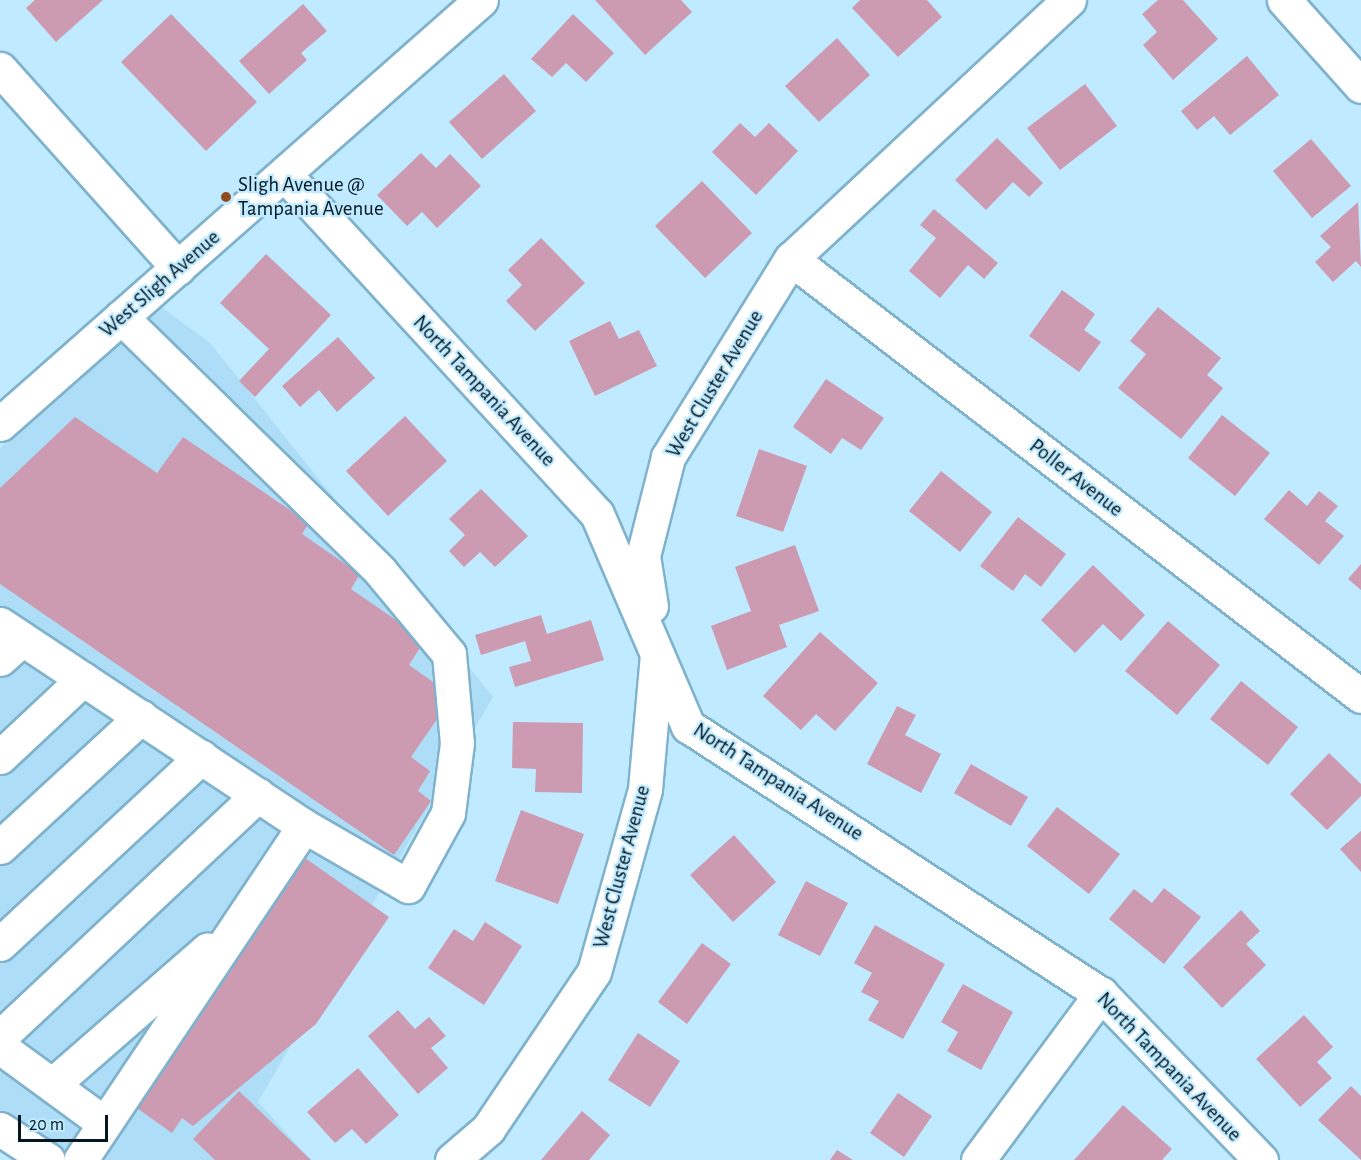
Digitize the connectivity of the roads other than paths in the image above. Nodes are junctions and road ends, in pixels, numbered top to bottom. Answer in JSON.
{"nodes":[{"id":1,"x":481,"y":0,"type":"edge"},
{"id":2,"x":1069,"y":0,"type":"edge"},
{"id":3,"x":1284,"y":0,"type":"edge"},
{"id":4,"x":0,"y":69,"type":"edge"},
{"id":5,"x":1361,"y":86,"type":"edge"},
{"id":6,"x":286,"y":176,"type":"junction"},
{"id":7,"x":791,"y":259,"type":"junction"},
{"id":8,"x":178,"y":268,"type":"junction"},
{"id":9,"x":121,"y":317,"type":"junction"},
{"id":10,"x":0,"y":424,"type":"edge"},
{"id":11,"x":7,"y":641,"type":"edge"},
{"id":12,"x":657,"y":647,"type":"junction"},
{"id":13,"x":83,"y":679,"type":"junction"},
{"id":14,"x":1361,"y":696,"type":"edge"},
{"id":15,"x":141,"y":717,"type":"junction"},
{"id":16,"x":0,"y":758,"type":"edge"},
{"id":17,"x":201,"y":758,"type":"junction"},
{"id":18,"x":258,"y":795,"type":"junction"},
{"id":19,"x":304,"y":826,"type":"junction"},
{"id":20,"x":0,"y":847,"type":"edge"},
{"id":21,"x":241,"y":921,"type":"junction"},
{"id":22,"x":0,"y":944,"type":"edge"},
{"id":23,"x":1101,"y":994,"type":"junction"},
{"id":24,"x":0,"y":1036,"type":"edge"},
{"id":25,"x":0,"y":1047,"type":"edge"},
{"id":26,"x":52,"y":1085,"type":"junction"},
{"id":27,"x":104,"y":1123,"type":"junction"},
{"id":28,"x":0,"y":1129,"type":"edge"},
{"id":29,"x":36,"y":1157,"type":"edge"},
{"id":30,"x":80,"y":1160,"type":"edge"},
{"id":31,"x":452,"y":1160,"type":"edge"},
{"id":32,"x":978,"y":1160,"type":"edge"},
{"id":33,"x":1261,"y":1160,"type":"edge"}],
"edges":[{"from":1,"to":6,"type":"street","name":"West Sligh Avenue"},
{"from":2,"to":7,"type":"street","name":"West Cluster Avenue"},
{"from":3,"to":5,"type":"street"},
{"from":4,"to":8,"type":"street"},
{"from":6,"to":8,"type":"street","name":"West Sligh Avenue"},
{"from":6,"to":12,"type":"street","name":"North Tampania Avenue"},
{"from":7,"to":12,"type":"street","name":"West Cluster Avenue"},
{"from":7,"to":14,"type":"street","name":"Poller Avenue"},
{"from":8,"to":9,"type":"street","name":"West Sligh Avenue"},
{"from":9,"to":10,"type":"street","name":"West Sligh Avenue"},
{"from":9,"to":19,"type":"street"},
{"from":11,"to":13,"type":"street"},
{"from":12,"to":23,"type":"street","name":"North Tampania Avenue"},
{"from":12,"to":31,"type":"street","name":"West Cluster Avenue"},
{"from":13,"to":15,"type":"street"},
{"from":13,"to":16,"type":"street"},
{"from":15,"to":17,"type":"street"},
{"from":15,"to":20,"type":"street"},
{"from":17,"to":18,"type":"street"},
{"from":17,"to":22,"type":"street"},
{"from":18,"to":19,"type":"street"},
{"from":18,"to":24,"type":"street"},
{"from":19,"to":21,"type":"street"},
{"from":21,"to":26,"type":"street"},
{"from":21,"to":27,"type":"street"},
{"from":23,"to":32,"type":"street"},
{"from":23,"to":33,"type":"street","name":"North Tampania Avenue"},
{"from":25,"to":26,"type":"street"},
{"from":26,"to":27,"type":"street"},
{"from":27,"to":30,"type":"street"},
{"from":28,"to":29,"type":"street"}]}
